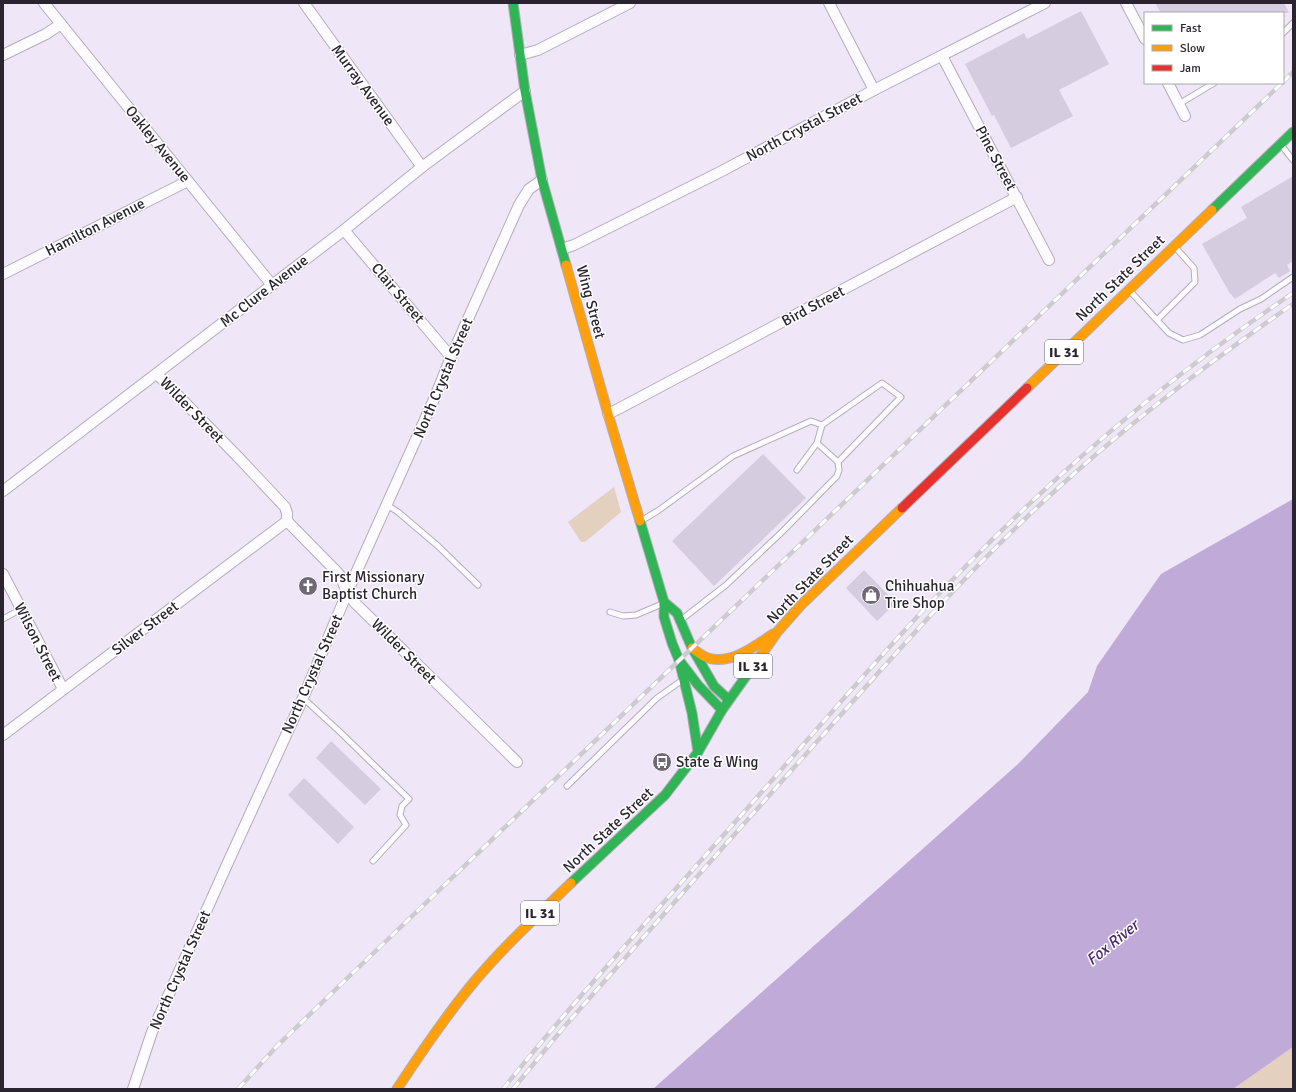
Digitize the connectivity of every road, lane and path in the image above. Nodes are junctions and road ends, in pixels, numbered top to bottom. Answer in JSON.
{"nodes":[{"id":1,"x":44,"y":3,"type":"edge"},
{"id":2,"x":304,"y":3,"type":"edge"},
{"id":3,"x":513,"y":3,"type":"edge"},
{"id":4,"x":630,"y":3,"type":"edge"},
{"id":5,"x":829,"y":3,"type":"edge"},
{"id":6,"x":1045,"y":3,"type":"edge"},
{"id":7,"x":1126,"y":3,"type":"edge"},
{"id":8,"x":1293,"y":23,"type":"edge"},
{"id":9,"x":61,"y":24,"type":"junction"},
{"id":10,"x":1284,"y":32,"type":"edge"},
{"id":11,"x":1144,"y":37,"type":"edge"},
{"id":12,"x":3,"y":55,"type":"edge"},
{"id":13,"x":520,"y":55,"type":"junction"},
{"id":14,"x":942,"y":56,"type":"junction"},
{"id":15,"x":1169,"y":84,"type":"edge"},
{"id":16,"x":1212,"y":84,"type":"edge"},
{"id":17,"x":874,"y":90,"type":"junction"},
{"id":18,"x":525,"y":91,"type":"junction"},
{"id":19,"x":1179,"y":104,"type":"junction"},
{"id":20,"x":1185,"y":116,"type":"dead end"},
{"id":21,"x":1293,"y":132,"type":"edge"},
{"id":22,"x":1280,"y":144,"type":"junction"},
{"id":23,"x":1293,"y":160,"type":"edge"},
{"id":24,"x":422,"y":167,"type":"junction"},
{"id":25,"x":542,"y":180,"type":"junction"},
{"id":26,"x":188,"y":181,"type":"junction"},
{"id":27,"x":1016,"y":197,"type":"junction"},
{"id":28,"x":344,"y":230,"type":"junction"},
{"id":29,"x":1174,"y":246,"type":"junction"},
{"id":30,"x":562,"y":249,"type":"junction"},
{"id":31,"x":1049,"y":260,"type":"dead end"},
{"id":32,"x":3,"y":274,"type":"edge"},
{"id":33,"x":1293,"y":277,"type":"edge"},
{"id":34,"x":272,"y":284,"type":"junction"},
{"id":35,"x":1129,"y":290,"type":"junction"},
{"id":36,"x":1157,"y":320,"type":"junction"},
{"id":37,"x":451,"y":357,"type":"junction"},
{"id":38,"x":157,"y":374,"type":"junction"},
{"id":39,"x":608,"y":414,"type":"junction"},
{"id":40,"x":822,"y":425,"type":"junction"},
{"id":41,"x":817,"y":443,"type":"junction"},
{"id":42,"x":838,"y":462,"type":"junction"},
{"id":43,"x":797,"y":470,"type":"dead end"},
{"id":44,"x":3,"y":491,"type":"edge"},
{"id":45,"x":387,"y":505,"type":"junction"},
{"id":46,"x":288,"y":521,"type":"junction"},
{"id":47,"x":641,"y":521,"type":"junction"},
{"id":48,"x":3,"y":574,"type":"edge"},
{"id":49,"x":478,"y":585,"type":"dead end"},
{"id":50,"x":347,"y":593,"type":"junction"},
{"id":51,"x":664,"y":602,"type":"junction"},
{"id":52,"x":22,"y":609,"type":"junction"},
{"id":53,"x":610,"y":612,"type":"dead end"},
{"id":54,"x":3,"y":619,"type":"edge"},
{"id":55,"x":680,"y":621,"type":"junction"},
{"id":56,"x":778,"y":632,"type":"junction"},
{"id":57,"x":692,"y":648,"type":"junction"},
{"id":58,"x":679,"y":660,"type":"junction"},
{"id":59,"x":684,"y":679,"type":"junction"},
{"id":60,"x":63,"y":689,"type":"junction"},
{"id":61,"x":302,"y":698,"type":"junction"},
{"id":62,"x":729,"y":700,"type":"junction"},
{"id":63,"x":722,"y":710,"type":"junction"},
{"id":64,"x":3,"y":735,"type":"edge"},
{"id":65,"x":698,"y":752,"type":"junction"},
{"id":66,"x":517,"y":762,"type":"dead end"},
{"id":67,"x":567,"y":786,"type":"dead end"},
{"id":68,"x":373,"y":861,"type":"dead end"},
{"id":69,"x":133,"y":1089,"type":"edge"},
{"id":70,"x":397,"y":1089,"type":"edge"}],
"edges":[{"from":1,"to":9,"type":"street","name":"Oakley Avenue"},
{"from":2,"to":24,"type":"street","name":"Murray Avenue"},
{"from":3,"to":13,"type":"main road","name":"Wing Street"},
{"from":4,"to":13,"type":"street"},
{"from":5,"to":17,"type":"street"},
{"from":6,"to":14,"type":"street","name":"North Crystal Street"},
{"from":7,"to":11,"type":"street"},
{"from":8,"to":10,"type":"lane"},
{"from":9,"to":12,"type":"street"},
{"from":9,"to":26,"type":"street","name":"Oakley Avenue"},
{"from":13,"to":18,"type":"main road","name":"Wing Street"},
{"from":14,"to":17,"type":"street","name":"North Crystal Street"},
{"from":14,"to":27,"type":"street","name":"Pine Street"},
{"from":15,"to":19,"type":"street"},
{"from":16,"to":19,"type":"lane"},
{"from":17,"to":30,"type":"street","name":"North Crystal Street"},
{"from":18,"to":24,"type":"street","name":"Mc Clure Avenue"},
{"from":18,"to":25,"type":"main road","name":"Wing Street"},
{"from":19,"to":20,"type":"street"},
{"from":21,"to":22,"type":"main road","name":"North State Street","number":"IL 31"},
{"from":22,"to":23,"type":"lane"},
{"from":22,"to":29,"type":"main road","name":"North State Street","number":"IL 31"},
{"from":24,"to":28,"type":"street","name":"Mc Clure Avenue"},
{"from":25,"to":30,"type":"main road","name":"Wing Street"},
{"from":25,"to":37,"type":"street","name":"North Crystal Street"},
{"from":26,"to":32,"type":"street","name":"Hamilton Avenue"},
{"from":26,"to":34,"type":"street","name":"Oakley Avenue"},
{"from":27,"to":31,"type":"street","name":"Pine Street"},
{"from":27,"to":39,"type":"street","name":"Bird Street"},
{"from":28,"to":34,"type":"street","name":"Mc Clure Avenue"},
{"from":28,"to":37,"type":"street","name":"Clair Street"},
{"from":29,"to":35,"type":"main road","name":"North State Street","number":"IL 31"},
{"from":29,"to":36,"type":"lane"},
{"from":30,"to":39,"type":"main road","name":"Wing Street"},
{"from":33,"to":36,"type":"lane"},
{"from":34,"to":38,"type":"street","name":"Mc Clure Avenue"},
{"from":35,"to":36,"type":"lane"},
{"from":35,"to":56,"type":"main road","name":"North State Street","number":"IL 31"},
{"from":37,"to":45,"type":"street","name":"North Crystal Street"},
{"from":38,"to":44,"type":"street","name":"Mc Clure Avenue"},
{"from":38,"to":46,"type":"street","name":"Wilder Street"},
{"from":39,"to":47,"type":"main road","name":"Wing Street"},
{"from":40,"to":41,"type":"lane"},
{"from":40,"to":42,"type":"lane"},
{"from":40,"to":47,"type":"lane"},
{"from":41,"to":42,"type":"lane"},
{"from":41,"to":43,"type":"lane"},
{"from":42,"to":55,"type":"lane"},
{"from":45,"to":49,"type":"lane"},
{"from":45,"to":50,"type":"street","name":"North Crystal Street"},
{"from":46,"to":50,"type":"street","name":"Wilder Street"},
{"from":46,"to":60,"type":"street","name":"Silver Street"},
{"from":47,"to":51,"type":"main road","name":"Wing Street"},
{"from":48,"to":52,"type":"street","name":"Wilson Street"},
{"from":50,"to":61,"type":"street","name":"North Crystal Street"},
{"from":50,"to":66,"type":"street","name":"Wilder Street"},
{"from":51,"to":53,"type":"lane"},
{"from":51,"to":55,"type":"main road","name":"Wing Street"},
{"from":51,"to":58,"type":"main road","name":"Wing Street"},
{"from":52,"to":54,"type":"lane"},
{"from":52,"to":60,"type":"street","name":"Wilson Street"},
{"from":55,"to":57,"type":"main road","name":"Wing Street"},
{"from":56,"to":57,"type":"main road"},
{"from":56,"to":62,"type":"main road","name":"North State Street","number":"IL 31"},
{"from":57,"to":62,"type":"main road","name":"Wing Street"},
{"from":58,"to":59,"type":"main road"},
{"from":58,"to":63,"type":"main road","name":"Wing Street"},
{"from":59,"to":65,"type":"main road"},
{"from":59,"to":67,"type":"lane"},
{"from":60,"to":64,"type":"street","name":"Silver Street"},
{"from":61,"to":68,"type":"lane"},
{"from":61,"to":69,"type":"street","name":"North Crystal Street"},
{"from":62,"to":63,"type":"main road","name":"North State Street","number":"IL 31"},
{"from":63,"to":65,"type":"main road","name":"North State Street","number":"IL 31"},
{"from":65,"to":70,"type":"main road","name":"North State Street","number":"IL 31"}]}
